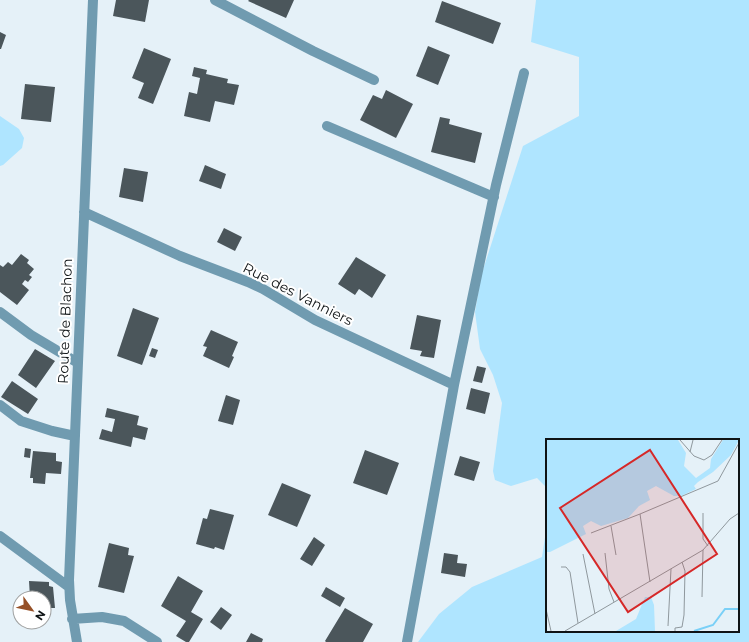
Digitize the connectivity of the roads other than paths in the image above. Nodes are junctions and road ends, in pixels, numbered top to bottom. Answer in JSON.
{"nodes":[{"id":1,"x":93,"y":0,"type":"edge"},
{"id":2,"x":215,"y":0,"type":"edge"},
{"id":3,"x":524,"y":73,"type":"dead end"},
{"id":4,"x":374,"y":80,"type":"dead end"},
{"id":5,"x":327,"y":126,"type":"dead end"},
{"id":6,"x":494,"y":197,"type":"junction"},
{"id":7,"x":84,"y":212,"type":"junction"},
{"id":8,"x":0,"y":312,"type":"edge"},
{"id":9,"x":78,"y":363,"type":"junction"},
{"id":10,"x":454,"y":385,"type":"junction"},
{"id":11,"x":0,"y":405,"type":"edge"},
{"id":12,"x":75,"y":436,"type":"junction"},
{"id":13,"x":0,"y":536,"type":"edge"},
{"id":14,"x":69,"y":587,"type":"junction"},
{"id":15,"x":72,"y":619,"type":"junction"},
{"id":16,"x":77,"y":642,"type":"edge"},
{"id":17,"x":158,"y":642,"type":"edge"},
{"id":18,"x":408,"y":642,"type":"edge"}],
"edges":[{"from":1,"to":7,"type":"street","name":"Route de Blachon"},
{"from":2,"to":4,"type":"street"},
{"from":3,"to":6,"type":"street"},
{"from":5,"to":6,"type":"street"},
{"from":6,"to":10,"type":"street"},
{"from":7,"to":9,"type":"street","name":"Route de Blachon"},
{"from":7,"to":10,"type":"street","name":"Rue des Vanniers"},
{"from":8,"to":9,"type":"street"},
{"from":9,"to":12,"type":"street","name":"Route de Blachon"},
{"from":10,"to":18,"type":"street"},
{"from":11,"to":12,"type":"street"},
{"from":12,"to":14,"type":"street","name":"Route de Blachon"},
{"from":13,"to":14,"type":"street"},
{"from":14,"to":15,"type":"street","name":"Route de Blachon"},
{"from":15,"to":16,"type":"street","name":"Route de Blachon"},
{"from":15,"to":17,"type":"street"}]}
